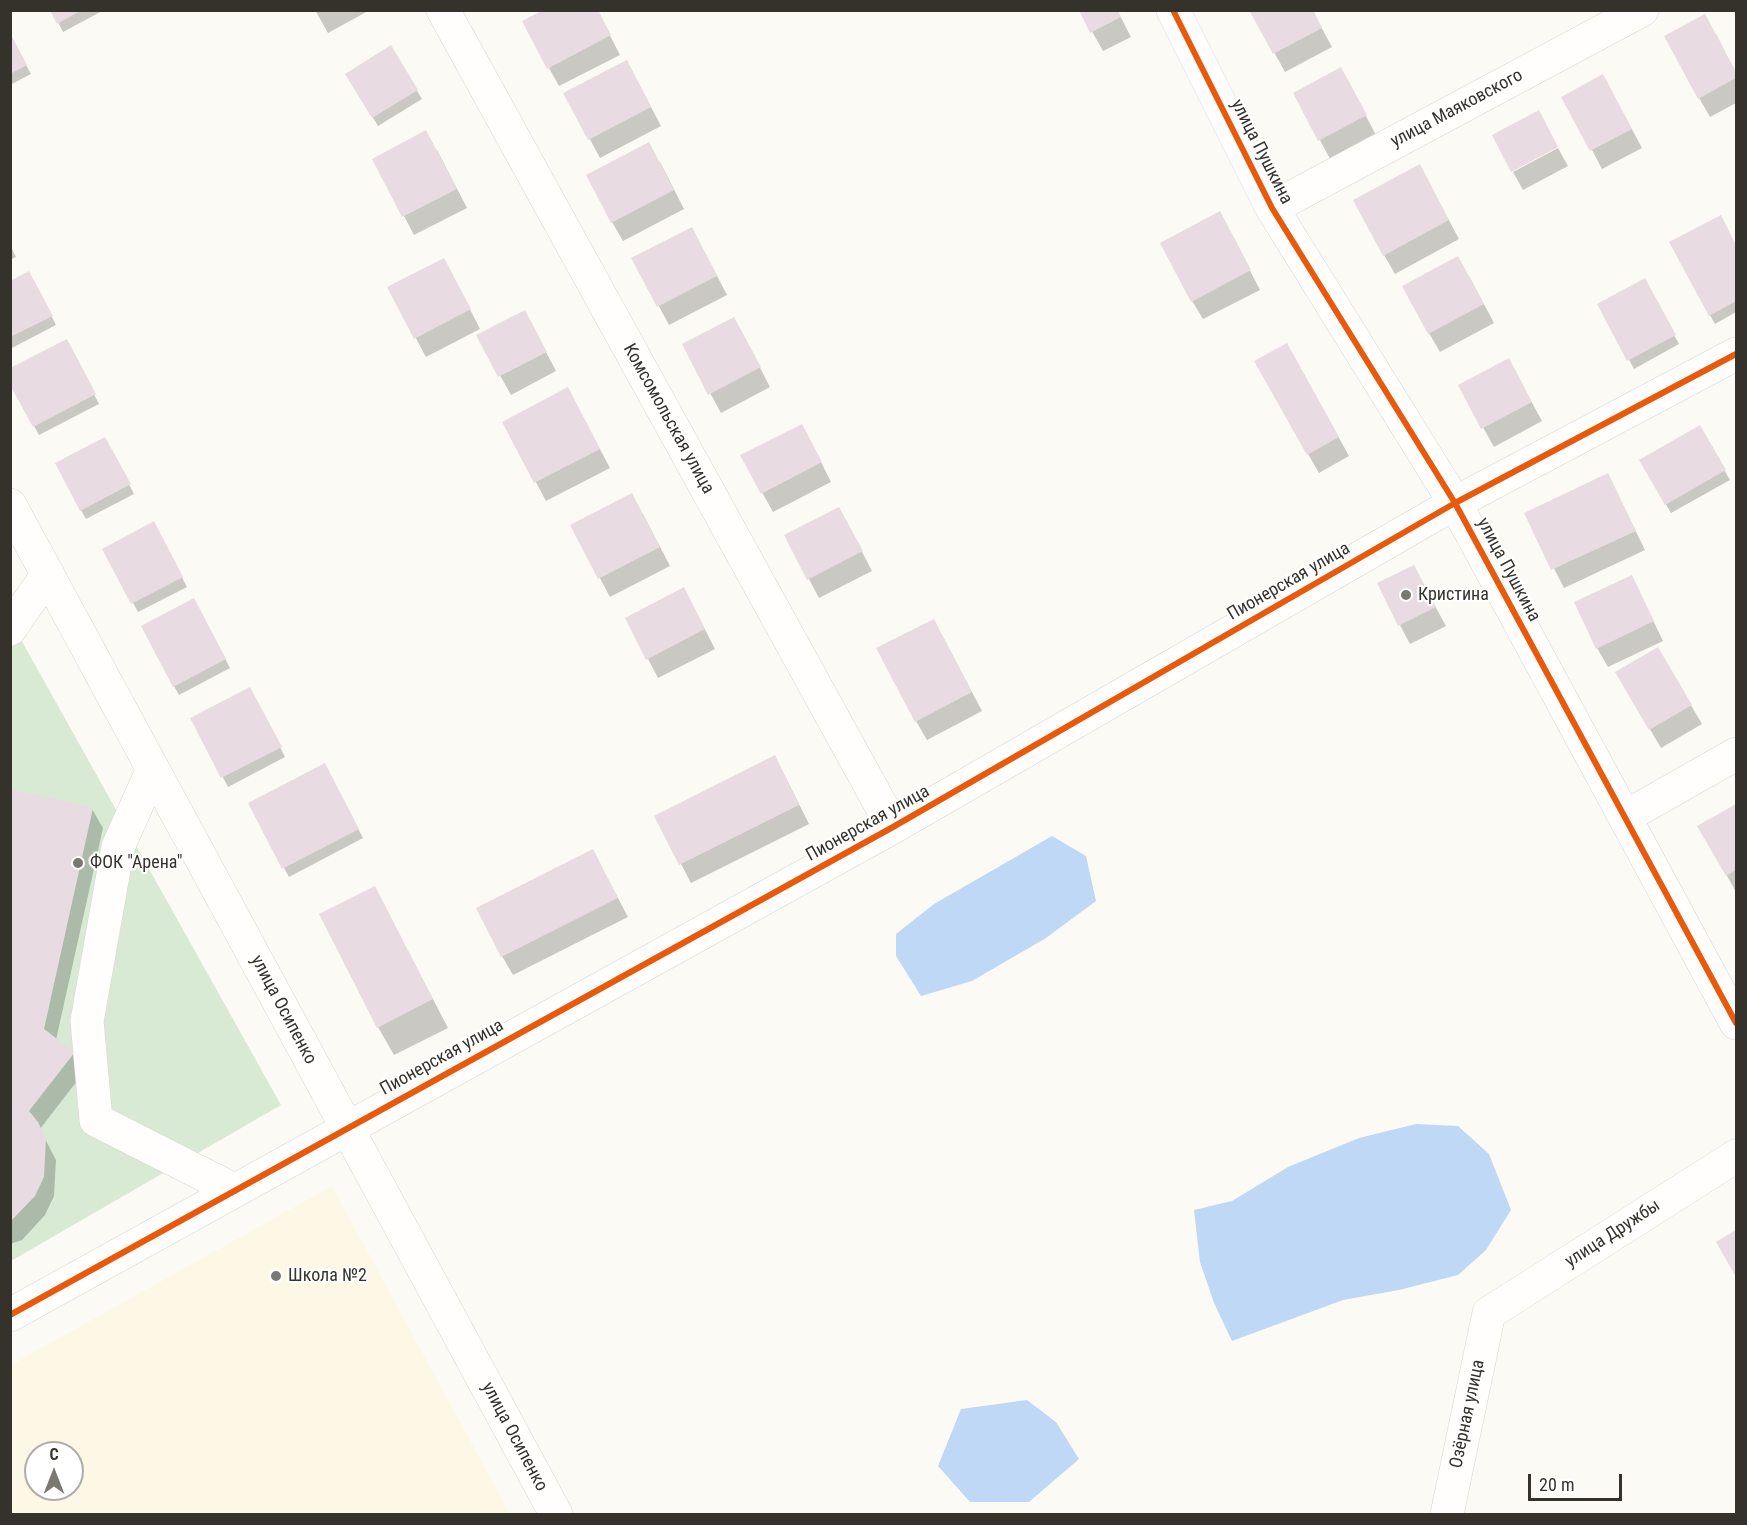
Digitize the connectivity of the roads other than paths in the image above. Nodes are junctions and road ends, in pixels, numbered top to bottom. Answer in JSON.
{"nodes":[{"id":1,"x":443,"y":10,"type":"edge"},
{"id":2,"x":1173,"y":10,"type":"edge"},
{"id":3,"x":1642,"y":10,"type":"edge"},
{"id":4,"x":1272,"y":208,"type":"junction"},
{"id":5,"x":1737,"y":354,"type":"edge"},
{"id":6,"x":1455,"y":503,"type":"junction"},
{"id":7,"x":10,"y":505,"type":"edge"},
{"id":8,"x":48,"y":574,"type":"junction"},
{"id":9,"x":10,"y":630,"type":"edge"},
{"id":10,"x":1737,"y":754,"type":"edge"},
{"id":11,"x":153,"y":770,"type":"junction"},
{"id":12,"x":1625,"y":818,"type":"junction"},
{"id":13,"x":893,"y":827,"type":"junction"},
{"id":14,"x":1737,"y":1023,"type":"edge"},
{"id":15,"x":347,"y":1127,"type":"junction"},
{"id":16,"x":1737,"y":1155,"type":"edge"},
{"id":17,"x":234,"y":1190,"type":"junction"},
{"id":18,"x":1489,"y":1313,"type":"joint"},
{"id":19,"x":10,"y":1315,"type":"edge"},
{"id":20,"x":556,"y":1515,"type":"edge"},
{"id":21,"x":1447,"y":1515,"type":"edge"}],
"edges":[{"from":1,"to":13,"type":"street","name":"Комсомольская улица"},
{"from":2,"to":4,"type":"street","name":"улица Пушкина"},
{"from":3,"to":4,"type":"street","name":"улица Маяковского"},
{"from":4,"to":6,"type":"street","name":"улица Пушкина"},
{"from":5,"to":6,"type":"street","name":"Пионерская улица"},
{"from":6,"to":12,"type":"street","name":"улица Пушкина"},
{"from":6,"to":13,"type":"street","name":"Пионерская улица"},
{"from":7,"to":8,"type":"street","name":"улица Осипенко"},
{"from":8,"to":9,"type":"street"},
{"from":8,"to":11,"type":"street","name":"улица Осипенко"},
{"from":10,"to":12,"type":"street"},
{"from":11,"to":15,"type":"street","name":"улица Осипенко"},
{"from":11,"to":17,"type":"street"},
{"from":12,"to":14,"type":"street","name":"улица Пушкина"},
{"from":13,"to":15,"type":"street","name":"Пионерская улица"},
{"from":15,"to":17,"type":"street","name":"Пионерская улица"},
{"from":15,"to":20,"type":"street","name":"улица Осипенко"},
{"from":16,"to":18,"type":"street","name":"улица Дружбы"},
{"from":17,"to":19,"type":"street","name":"Пионерская улица"},
{"from":18,"to":21,"type":"street","name":"Озёрная улица"}]}
